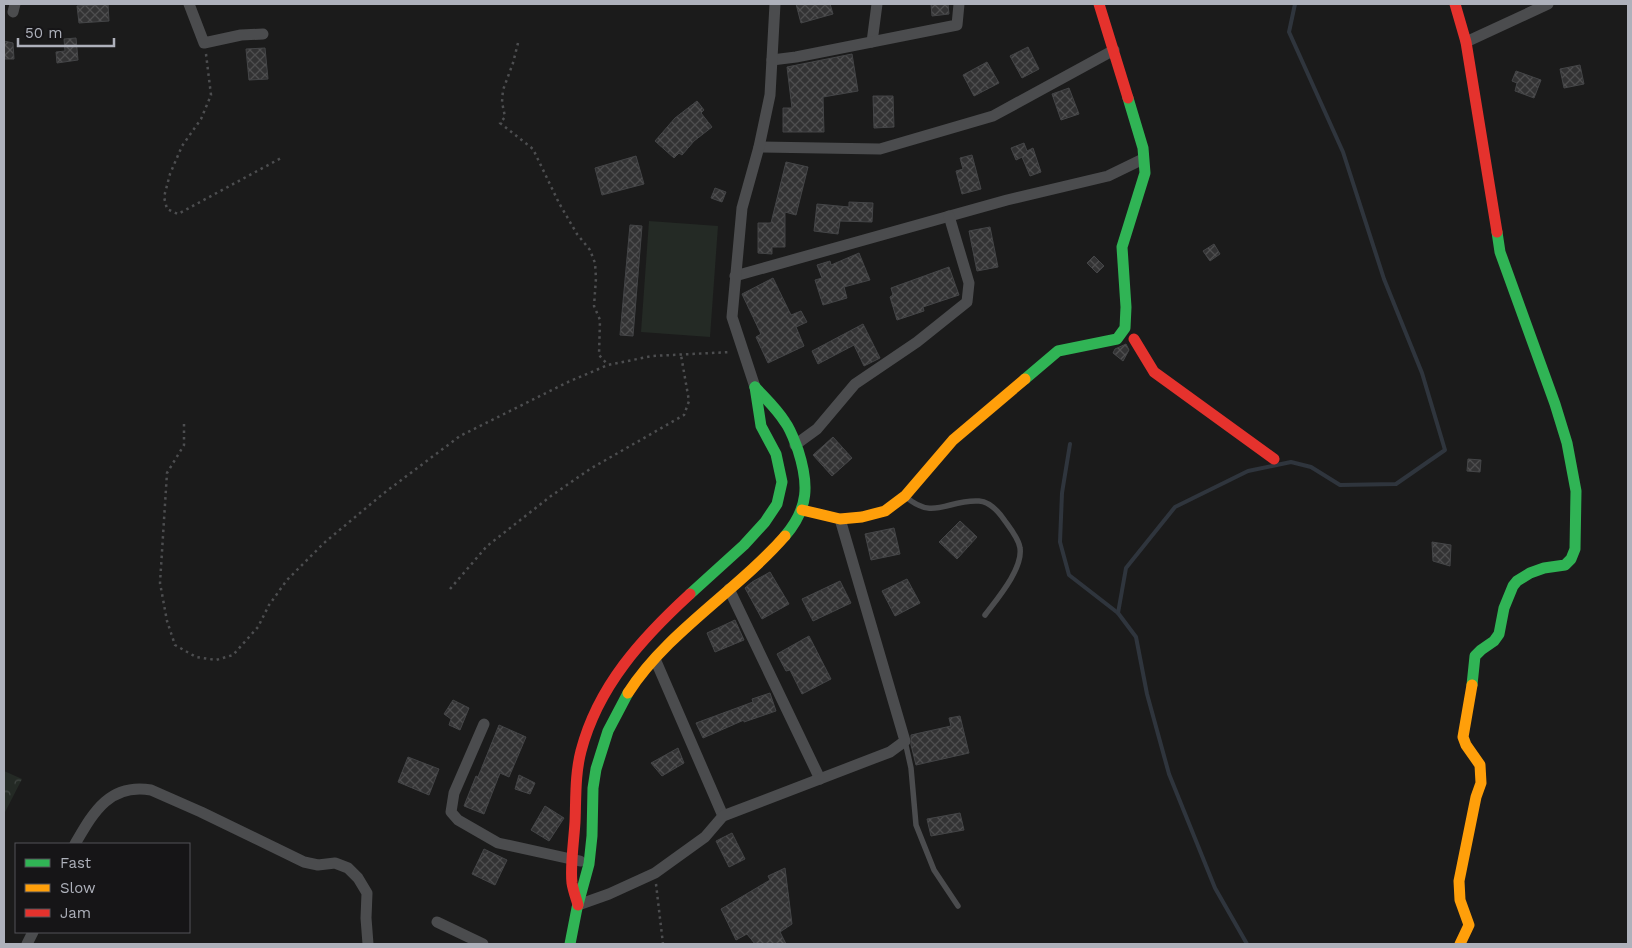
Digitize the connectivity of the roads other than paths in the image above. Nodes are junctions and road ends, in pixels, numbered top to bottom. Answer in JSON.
{"nodes":[{"id":1,"x":189,"y":4,"type":"edge"},
{"id":2,"x":775,"y":4,"type":"edge"},
{"id":3,"x":877,"y":4,"type":"edge"},
{"id":4,"x":959,"y":4,"type":"edge"},
{"id":5,"x":1099,"y":4,"type":"edge"},
{"id":6,"x":1454,"y":4,"type":"edge"},
{"id":7,"x":1548,"y":4,"type":"edge"},
{"id":8,"x":263,"y":34,"type":"dead end"},
{"id":9,"x":872,"y":42,"type":"junction"},
{"id":10,"x":1466,"y":42,"type":"junction"},
{"id":11,"x":1114,"y":50,"type":"junction"},
{"id":12,"x":772,"y":60,"type":"junction"},
{"id":13,"x":759,"y":147,"type":"junction"},
{"id":14,"x":1143,"y":159,"type":"junction"},
{"id":15,"x":949,"y":216,"type":"junction"},
{"id":16,"x":735,"y":276,"type":"junction"},
{"id":17,"x":1125,"y":328,"type":"junction"},
{"id":18,"x":1117,"y":339,"type":"junction"},
{"id":19,"x":1134,"y":339,"type":"junction"},
{"id":20,"x":755,"y":387,"type":"junction"},
{"id":21,"x":795,"y":445,"type":"junction"},
{"id":22,"x":1274,"y":458,"type":"dead end"},
{"id":23,"x":904,"y":496,"type":"junction"},
{"id":24,"x":802,"y":510,"type":"junction"},
{"id":25,"x":840,"y":519,"type":"junction"},
{"id":26,"x":729,"y":589,"type":"junction"},
{"id":27,"x":985,"y":616,"type":"dead end"},
{"id":28,"x":654,"y":659,"type":"junction"},
{"id":29,"x":484,"y":724,"type":"dead end"},
{"id":30,"x":906,"y":742,"type":"junction"},
{"id":31,"x":820,"y":779,"type":"junction"},
{"id":32,"x":723,"y":816,"type":"junction"},
{"id":33,"x":76,"y":843,"type":"edge"},
{"id":34,"x":572,"y":861,"type":"junction"},
{"id":35,"x":590,"y":862,"type":"junction"},
{"id":36,"x":578,"y":905,"type":"junction"},
{"id":37,"x":958,"y":906,"type":"dead end"},
{"id":38,"x":437,"y":922,"type":"dead end"},
{"id":39,"x":368,"y":944,"type":"edge"},
{"id":40,"x":482,"y":944,"type":"edge"},
{"id":41,"x":570,"y":944,"type":"edge"},
{"id":42,"x":1460,"y":944,"type":"edge"}],
"edges":[{"from":1,"to":8,"type":"street"},
{"from":2,"to":12,"type":"street"},
{"from":3,"to":9,"type":"street"},
{"from":4,"to":9,"type":"street"},
{"from":5,"to":11,"type":"street"},
{"from":6,"to":10,"type":"street"},
{"from":7,"to":10,"type":"street"},
{"from":9,"to":12,"type":"street"},
{"from":10,"to":42,"type":"street"},
{"from":11,"to":13,"type":"street"},
{"from":11,"to":14,"type":"street"},
{"from":12,"to":13,"type":"street"},
{"from":13,"to":16,"type":"street"},
{"from":14,"to":15,"type":"street"},
{"from":14,"to":17,"type":"street"},
{"from":15,"to":16,"type":"street"},
{"from":15,"to":21,"type":"street"},
{"from":16,"to":20,"type":"street"},
{"from":17,"to":18,"type":"street"},
{"from":17,"to":19,"type":"street"},
{"from":18,"to":19,"type":"street"},
{"from":18,"to":23,"type":"street"},
{"from":19,"to":22,"type":"street"},
{"from":20,"to":21,"type":"street"},
{"from":20,"to":34,"type":"street"},
{"from":21,"to":24,"type":"street"},
{"from":23,"to":25,"type":"street"},
{"from":23,"to":27,"type":"lane"},
{"from":24,"to":25,"type":"street"},
{"from":24,"to":26,"type":"street"},
{"from":25,"to":30,"type":"street"},
{"from":26,"to":28,"type":"street"},
{"from":26,"to":31,"type":"street"},
{"from":28,"to":32,"type":"street"},
{"from":28,"to":35,"type":"street"},
{"from":29,"to":34,"type":"street"},
{"from":30,"to":31,"type":"street"},
{"from":30,"to":37,"type":"lane"},
{"from":31,"to":32,"type":"street"},
{"from":32,"to":36,"type":"street"},
{"from":33,"to":39,"type":"street"},
{"from":34,"to":35,"type":"street"},
{"from":34,"to":36,"type":"street"},
{"from":35,"to":36,"type":"street"},
{"from":36,"to":41,"type":"street"},
{"from":38,"to":40,"type":"street"}]}
